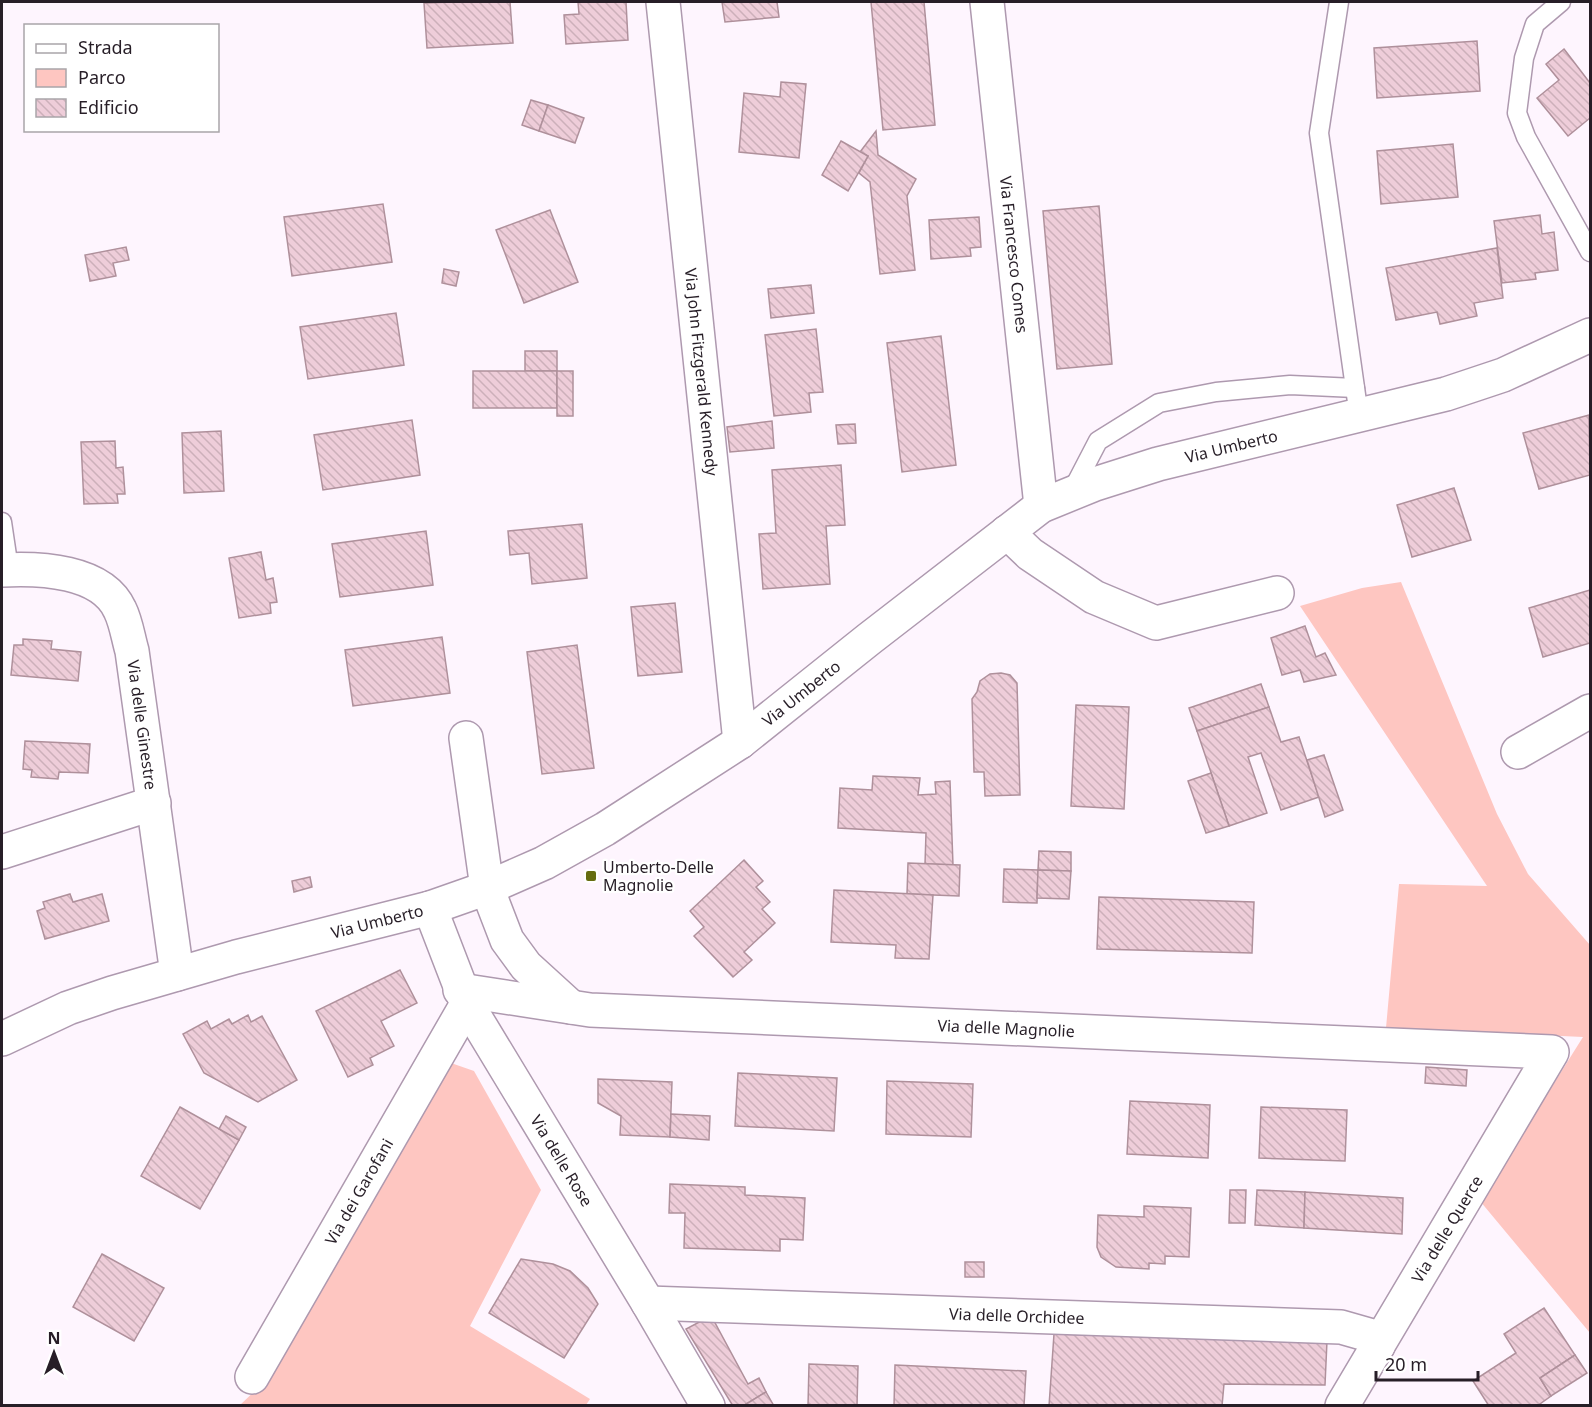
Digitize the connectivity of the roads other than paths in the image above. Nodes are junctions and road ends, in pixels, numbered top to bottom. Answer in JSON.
{"nodes":[{"id":1,"x":663,"y":2,"type":"edge"},
{"id":2,"x":987,"y":2,"type":"edge"},
{"id":3,"x":1339,"y":2,"type":"edge"},
{"id":4,"x":1561,"y":2,"type":"edge"},
{"id":5,"x":1590,"y":252,"type":"edge"},
{"id":6,"x":1590,"y":335,"type":"edge"},
{"id":7,"x":1357,"y":402,"type":"junction"},
{"id":8,"x":1056,"y":500,"type":"junction"},
{"id":9,"x":2,"y":522,"type":"edge"},
{"id":10,"x":1007,"y":532,"type":"junction"},
{"id":11,"x":5,"y":570,"type":"edge"},
{"id":12,"x":1277,"y":592,"type":"dead end"},
{"id":13,"x":1590,"y":711,"type":"edge"},
{"id":14,"x":466,"y":738,"type":"dead end"},
{"id":15,"x":740,"y":742,"type":"junction"},
{"id":16,"x":1518,"y":752,"type":"dead end"},
{"id":17,"x":154,"y":803,"type":"junction"},
{"id":18,"x":2,"y":852,"type":"edge"},
{"id":19,"x":487,"y":888,"type":"junction"},
{"id":20,"x":430,"y":908,"type":"junction"},
{"id":21,"x":177,"y":974,"type":"junction"},
{"id":22,"x":464,"y":997,"type":"junction"},
{"id":23,"x":571,"y":1007,"type":"junction"},
{"id":24,"x":2,"y":1039,"type":"edge"},
{"id":25,"x":1552,"y":1052,"type":"joint"},
{"id":26,"x":648,"y":1303,"type":"junction"},
{"id":27,"x":1378,"y":1346,"type":"junction"},
{"id":28,"x":252,"y":1377,"type":"dead end"},
{"id":29,"x":708,"y":1406,"type":"edge"},
{"id":30,"x":1342,"y":1406,"type":"edge"}],
"edges":[{"from":1,"to":15,"type":"street","name":"Via John Fitzgerald Kennedy"},
{"from":2,"to":8,"type":"street","name":"Via Francesco Comes"},
{"from":3,"to":7,"type":"lane"},
{"from":4,"to":5,"type":"lane"},
{"from":6,"to":7,"type":"street","name":"Via Umberto"},
{"from":7,"to":8,"type":"street","name":"Via Umberto"},
{"from":7,"to":8,"type":"lane"},
{"from":8,"to":10,"type":"street","name":"Via Umberto"},
{"from":9,"to":11,"type":"lane"},
{"from":10,"to":12,"type":"street"},
{"from":10,"to":15,"type":"street","name":"Via Umberto"},
{"from":11,"to":17,"type":"street","name":"Via delle Ginestre"},
{"from":13,"to":16,"type":"street"},
{"from":14,"to":19,"type":"street"},
{"from":15,"to":19,"type":"street","name":"Via Umberto"},
{"from":17,"to":18,"type":"street"},
{"from":17,"to":21,"type":"street","name":"Via delle Ginestre"},
{"from":19,"to":20,"type":"street","name":"Via Umberto"},
{"from":19,"to":23,"type":"street"},
{"from":20,"to":21,"type":"street","name":"Via Umberto"},
{"from":20,"to":22,"type":"street","name":"Via delle Rose"},
{"from":21,"to":24,"type":"street","name":"Via Umberto"},
{"from":22,"to":23,"type":"street","name":"Via delle Magnolie"},
{"from":22,"to":26,"type":"street","name":"Via delle Rose"},
{"from":22,"to":28,"type":"street","name":"Via dei Garofani"},
{"from":23,"to":25,"type":"street","name":"Via delle Magnolie"},
{"from":25,"to":27,"type":"street","name":"Via delle Querce"},
{"from":26,"to":27,"type":"street","name":"Via delle Orchidee"},
{"from":26,"to":29,"type":"street","name":"Via delle Rose"},
{"from":27,"to":30,"type":"street","name":"Via delle Querce"}]}
